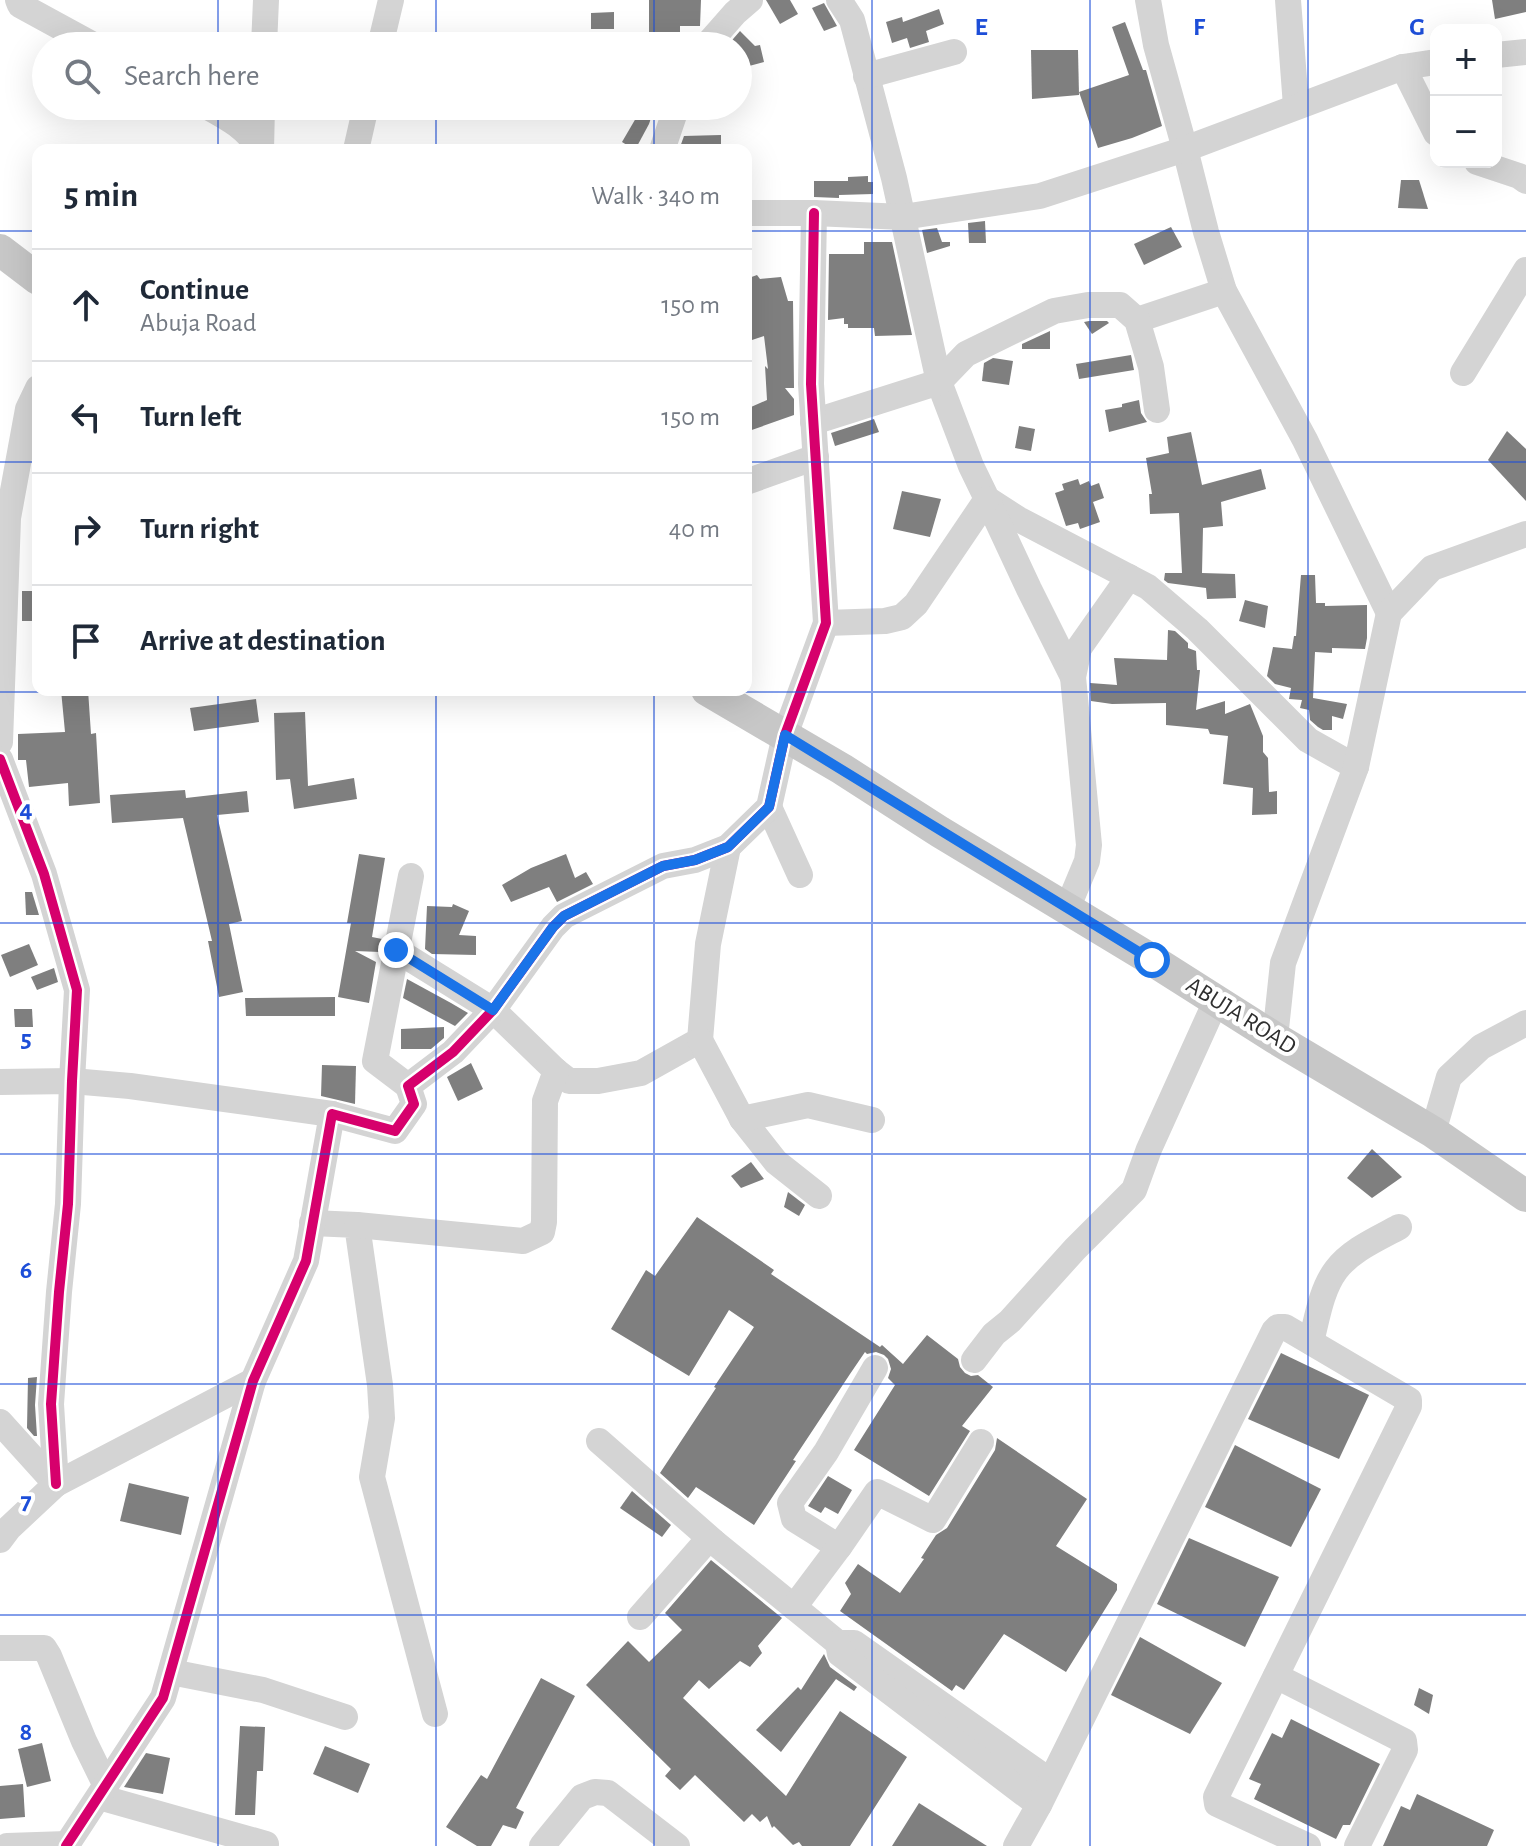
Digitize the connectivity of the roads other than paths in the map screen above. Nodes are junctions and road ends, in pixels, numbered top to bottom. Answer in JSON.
{"nodes":[{"id":1,"x":18,"y":0,"type":"edge"},
{"id":2,"x":266,"y":0,"type":"edge"},
{"id":3,"x":391,"y":0,"type":"edge"},
{"id":4,"x":750,"y":0,"type":"edge"},
{"id":5,"x":839,"y":0,"type":"edge"},
{"id":6,"x":1148,"y":0,"type":"edge"},
{"id":7,"x":1288,"y":0,"type":"edge"},
{"id":8,"x":69,"y":32,"type":"edge"},
{"id":9,"x":265,"y":32,"type":"edge"},
{"id":10,"x":383,"y":32,"type":"edge"},
{"id":11,"x":718,"y":32,"type":"edge"},
{"id":12,"x":954,"y":52,"type":"dead end"},
{"id":13,"x":1526,"y":52,"type":"edge"},
{"id":14,"x":1502,"y":54,"type":"edge"},
{"id":15,"x":1430,"y":63,"type":"edge"},
{"id":16,"x":1403,"y":67,"type":"junction"},
{"id":17,"x":866,"y":76,"type":"junction"},
{"id":18,"x":1296,"y":106,"type":"junction"},
{"id":19,"x":232,"y":120,"type":"edge"},
{"id":20,"x":261,"y":120,"type":"edge"},
{"id":21,"x":363,"y":120,"type":"edge"},
{"id":22,"x":672,"y":120,"type":"edge"},
{"id":23,"x":1430,"y":121,"type":"edge"},
{"id":24,"x":257,"y":144,"type":"edge"},
{"id":25,"x":260,"y":144,"type":"edge"},
{"id":26,"x":357,"y":144,"type":"edge"},
{"id":27,"x":664,"y":144,"type":"edge"},
{"id":28,"x":1185,"y":149,"type":"junction"},
{"id":29,"x":1495,"y":168,"type":"edge"},
{"id":30,"x":1526,"y":181,"type":"edge"},
{"id":31,"x":752,"y":213,"type":"edge"},
{"id":32,"x":814,"y":213,"type":"junction"},
{"id":33,"x":903,"y":217,"type":"junction"},
{"id":34,"x":0,"y":250,"type":"edge"},
{"id":35,"x":1526,"y":270,"type":"edge"},
{"id":36,"x":32,"y":274,"type":"edge"},
{"id":37,"x":1224,"y":291,"type":"junction"},
{"id":38,"x":1137,"y":320,"type":"junction"},
{"id":39,"x":1463,"y":373,"type":"dead end"},
{"id":40,"x":939,"y":382,"type":"junction"},
{"id":41,"x":32,"y":401,"type":"edge"},
{"id":42,"x":1157,"y":410,"type":"dead end"},
{"id":43,"x":813,"y":422,"type":"junction"},
{"id":44,"x":816,"y":457,"type":"junction"},
{"id":45,"x":752,"y":480,"type":"edge"},
{"id":46,"x":987,"y":499,"type":"junction"},
{"id":47,"x":1526,"y":534,"type":"edge"},
{"id":48,"x":1129,"y":577,"type":"junction"},
{"id":49,"x":1389,"y":613,"type":"junction"},
{"id":50,"x":826,"y":623,"type":"junction"},
{"id":51,"x":2,"y":633,"type":"edge"},
{"id":52,"x":1073,"y":677,"type":"junction"},
{"id":53,"x":717,"y":696,"type":"edge"},
{"id":54,"x":785,"y":735,"type":"junction"},
{"id":55,"x":0,"y":742,"type":"edge"},
{"id":56,"x":0,"y":759,"type":"edge"},
{"id":57,"x":1356,"y":767,"type":"junction"},
{"id":58,"x":769,"y":807,"type":"junction"},
{"id":59,"x":728,"y":847,"type":"junction"},
{"id":60,"x":800,"y":875,"type":"dead end"},
{"id":61,"x":411,"y":876,"type":"dead end"},
{"id":62,"x":1067,"y":909,"type":"junction"},
{"id":63,"x":396,"y":950,"type":"junction"},
{"id":64,"x":1216,"y":1001,"type":"junction"},
{"id":65,"x":493,"y":1010,"type":"junction"},
{"id":66,"x":1526,"y":1023,"type":"edge"},
{"id":67,"x":1275,"y":1038,"type":"junction"},
{"id":68,"x":700,"y":1040,"type":"junction"},
{"id":69,"x":556,"y":1071,"type":"junction"},
{"id":70,"x":72,"y":1081,"type":"junction"},
{"id":71,"x":0,"y":1082,"type":"edge"},
{"id":72,"x":408,"y":1086,"type":"junction"},
{"id":73,"x":332,"y":1114,"type":"junction"},
{"id":74,"x":742,"y":1119,"type":"junction"},
{"id":75,"x":872,"y":1120,"type":"dead end"},
{"id":76,"x":1433,"y":1132,"type":"junction"},
{"id":77,"x":1525,"y":1194,"type":"edge"},
{"id":78,"x":819,"y":1196,"type":"dead end"},
{"id":79,"x":312,"y":1223,"type":"junction"},
{"id":80,"x":357,"y":1225,"type":"junction"},
{"id":81,"x":1399,"y":1227,"type":"dead end"},
{"id":82,"x":1311,"y":1342,"type":"junction"},
{"id":83,"x":974,"y":1360,"type":"dead end"},
{"id":84,"x":875,"y":1368,"type":"dead end"},
{"id":85,"x":253,"y":1381,"type":"junction"},
{"id":86,"x":0,"y":1422,"type":"edge"},
{"id":87,"x":599,"y":1441,"type":"dead end"},
{"id":88,"x":981,"y":1442,"type":"dead end"},
{"id":89,"x":56,"y":1484,"type":"junction"},
{"id":90,"x":0,"y":1540,"type":"edge"},
{"id":91,"x":714,"y":1542,"type":"junction"},
{"id":92,"x":839,"y":1547,"type":"junction"},
{"id":93,"x":794,"y":1607,"type":"junction"},
{"id":94,"x":640,"y":1617,"type":"dead end"},
{"id":95,"x":0,"y":1648,"type":"edge"},
{"id":96,"x":171,"y":1672,"type":"junction"},
{"id":97,"x":1276,"y":1676,"type":"junction"},
{"id":98,"x":435,"y":1714,"type":"dead end"},
{"id":99,"x":345,"y":1717,"type":"dead end"},
{"id":100,"x":103,"y":1791,"type":"junction"},
{"id":101,"x":1045,"y":1793,"type":"junction"},
{"id":102,"x":266,"y":1844,"type":"dead end"},
{"id":103,"x":67,"y":1845,"type":"edge"},
{"id":104,"x":7,"y":1846,"type":"edge"},
{"id":105,"x":542,"y":1846,"type":"edge"},
{"id":106,"x":677,"y":1846,"type":"edge"},
{"id":107,"x":1016,"y":1846,"type":"edge"},
{"id":108,"x":1308,"y":1846,"type":"edge"},
{"id":109,"x":1357,"y":1846,"type":"edge"}],
"edges":[{"from":1,"to":8,"type":"street"},
{"from":2,"to":9,"type":"street"},
{"from":3,"to":10,"type":"street"},
{"from":4,"to":11,"type":"street"},
{"from":5,"to":17,"type":"street"},
{"from":6,"to":28,"type":"street"},
{"from":7,"to":18,"type":"street"},
{"from":12,"to":17,"type":"street"},
{"from":13,"to":14,"type":"street"},
{"from":15,"to":16,"type":"street"},
{"from":16,"to":18,"type":"street"},
{"from":16,"to":23,"type":"street"},
{"from":17,"to":33,"type":"street"},
{"from":18,"to":28,"type":"street"},
{"from":19,"to":24,"type":"street"},
{"from":20,"to":25,"type":"street"},
{"from":21,"to":26,"type":"street"},
{"from":22,"to":27,"type":"street"},
{"from":28,"to":33,"type":"street"},
{"from":28,"to":37,"type":"street"},
{"from":29,"to":30,"type":"street"},
{"from":31,"to":32,"type":"street"},
{"from":32,"to":33,"type":"street"},
{"from":32,"to":43,"type":"street"},
{"from":33,"to":40,"type":"street"},
{"from":34,"to":36,"type":"main road"},
{"from":35,"to":39,"type":"street"},
{"from":37,"to":38,"type":"street"},
{"from":37,"to":49,"type":"street"},
{"from":38,"to":40,"type":"street"},
{"from":38,"to":42,"type":"street"},
{"from":40,"to":43,"type":"street"},
{"from":40,"to":46,"type":"street"},
{"from":41,"to":51,"type":"street"},
{"from":43,"to":44,"type":"street"},
{"from":44,"to":45,"type":"street"},
{"from":44,"to":50,"type":"street"},
{"from":46,"to":48,"type":"street"},
{"from":46,"to":50,"type":"street"},
{"from":46,"to":52,"type":"street"},
{"from":47,"to":49,"type":"street"},
{"from":48,"to":52,"type":"street"},
{"from":48,"to":57,"type":"street"},
{"from":49,"to":57,"type":"street"},
{"from":50,"to":54,"type":"street"},
{"from":51,"to":55,"type":"street"},
{"from":52,"to":62,"type":"street"},
{"from":53,"to":54,"type":"main road","name":"ABUJA ROAD"},
{"from":54,"to":58,"type":"street"},
{"from":54,"to":62,"type":"main road","name":"ABUJA ROAD"},
{"from":56,"to":70,"type":"street"},
{"from":57,"to":67,"type":"street"},
{"from":58,"to":59,"type":"street"},
{"from":58,"to":60,"type":"street"},
{"from":59,"to":65,"type":"street"},
{"from":59,"to":68,"type":"street"},
{"from":61,"to":63,"type":"street"},
{"from":62,"to":64,"type":"main road","name":"ABUJA ROAD"},
{"from":63,"to":65,"type":"street"},
{"from":63,"to":72,"type":"street"},
{"from":64,"to":67,"type":"main road","name":"ABUJA ROAD"},
{"from":64,"to":83,"type":"street"},
{"from":65,"to":69,"type":"street"},
{"from":65,"to":72,"type":"street"},
{"from":66,"to":76,"type":"street"},
{"from":67,"to":76,"type":"main road","name":"ABUJA ROAD"},
{"from":68,"to":69,"type":"street"},
{"from":68,"to":74,"type":"street"},
{"from":69,"to":80,"type":"street"},
{"from":70,"to":71,"type":"street"},
{"from":70,"to":73,"type":"street"},
{"from":70,"to":89,"type":"street"},
{"from":72,"to":73,"type":"street"},
{"from":73,"to":79,"type":"street"},
{"from":74,"to":75,"type":"street"},
{"from":74,"to":78,"type":"street"},
{"from":76,"to":77,"type":"main road","name":"ABUJA ROAD"},
{"from":79,"to":80,"type":"street"},
{"from":79,"to":85,"type":"street"},
{"from":80,"to":98,"type":"street"},
{"from":81,"to":82,"type":"street"},
{"from":82,"to":97,"type":"street"},
{"from":82,"to":101,"type":"street"},
{"from":84,"to":92,"type":"street"},
{"from":85,"to":89,"type":"street"},
{"from":85,"to":96,"type":"street"},
{"from":86,"to":89,"type":"street"},
{"from":87,"to":91,"type":"street"},
{"from":88,"to":92,"type":"street"},
{"from":89,"to":90,"type":"street"},
{"from":91,"to":93,"type":"street"},
{"from":91,"to":94,"type":"street"},
{"from":92,"to":93,"type":"street"},
{"from":93,"to":101,"type":"street"},
{"from":95,"to":100,"type":"street"},
{"from":96,"to":99,"type":"street"},
{"from":96,"to":100,"type":"street"},
{"from":97,"to":108,"type":"street"},
{"from":97,"to":109,"type":"street"},
{"from":100,"to":102,"type":"street"},
{"from":100,"to":103,"type":"street"},
{"from":101,"to":107,"type":"street"},
{"from":103,"to":104,"type":"street"},
{"from":105,"to":106,"type":"street"}]}
